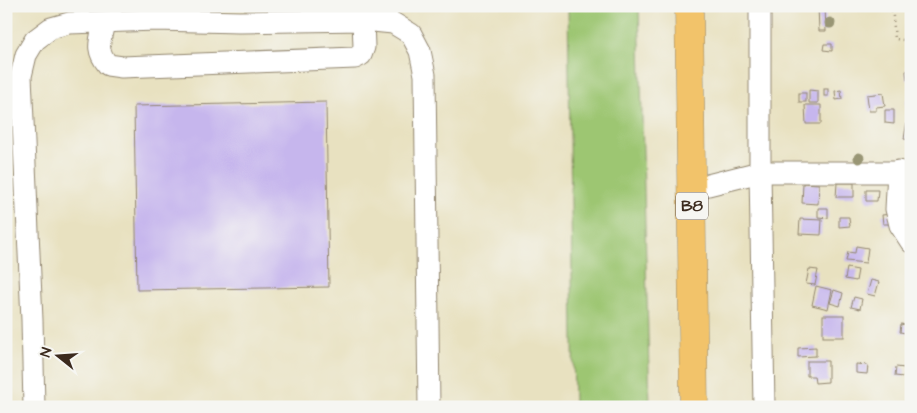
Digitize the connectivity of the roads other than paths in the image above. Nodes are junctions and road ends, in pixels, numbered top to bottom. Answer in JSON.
{"nodes":[{"id":1,"x":689,"y":6,"type":"edge"},
{"id":2,"x":760,"y":6,"type":"edge"},
{"id":3,"x":149,"y":13,"type":"edge"},
{"id":4,"x":203,"y":13,"type":"edge"},
{"id":5,"x":239,"y":14,"type":"edge"},
{"id":6,"x":363,"y":20,"type":"junction"},
{"id":7,"x":104,"y":23,"type":"junction"},
{"id":8,"x":760,"y":172,"type":"junction"},
{"id":9,"x":904,"y":172,"type":"edge"},
{"id":10,"x":692,"y":189,"type":"junction"},
{"id":11,"x":911,"y":242,"type":"edge"},
{"id":12,"x":34,"y":407,"type":"edge"},
{"id":13,"x":429,"y":407,"type":"edge"},
{"id":14,"x":694,"y":407,"type":"edge"},
{"id":15,"x":764,"y":407,"type":"edge"}],
"edges":[{"from":1,"to":10,"type":"highway","number":"B8"},
{"from":2,"to":8,"type":"street"},
{"from":3,"to":4,"type":"street"},
{"from":3,"to":7,"type":"street"},
{"from":4,"to":5,"type":"street"},
{"from":5,"to":6,"type":"street"},
{"from":6,"to":7,"type":"street"},
{"from":6,"to":13,"type":"street"},
{"from":7,"to":12,"type":"street"},
{"from":8,"to":9,"type":"street"},
{"from":8,"to":10,"type":"street"},
{"from":8,"to":15,"type":"street"},
{"from":9,"to":11,"type":"street"},
{"from":10,"to":14,"type":"highway","number":"B8"}]}
